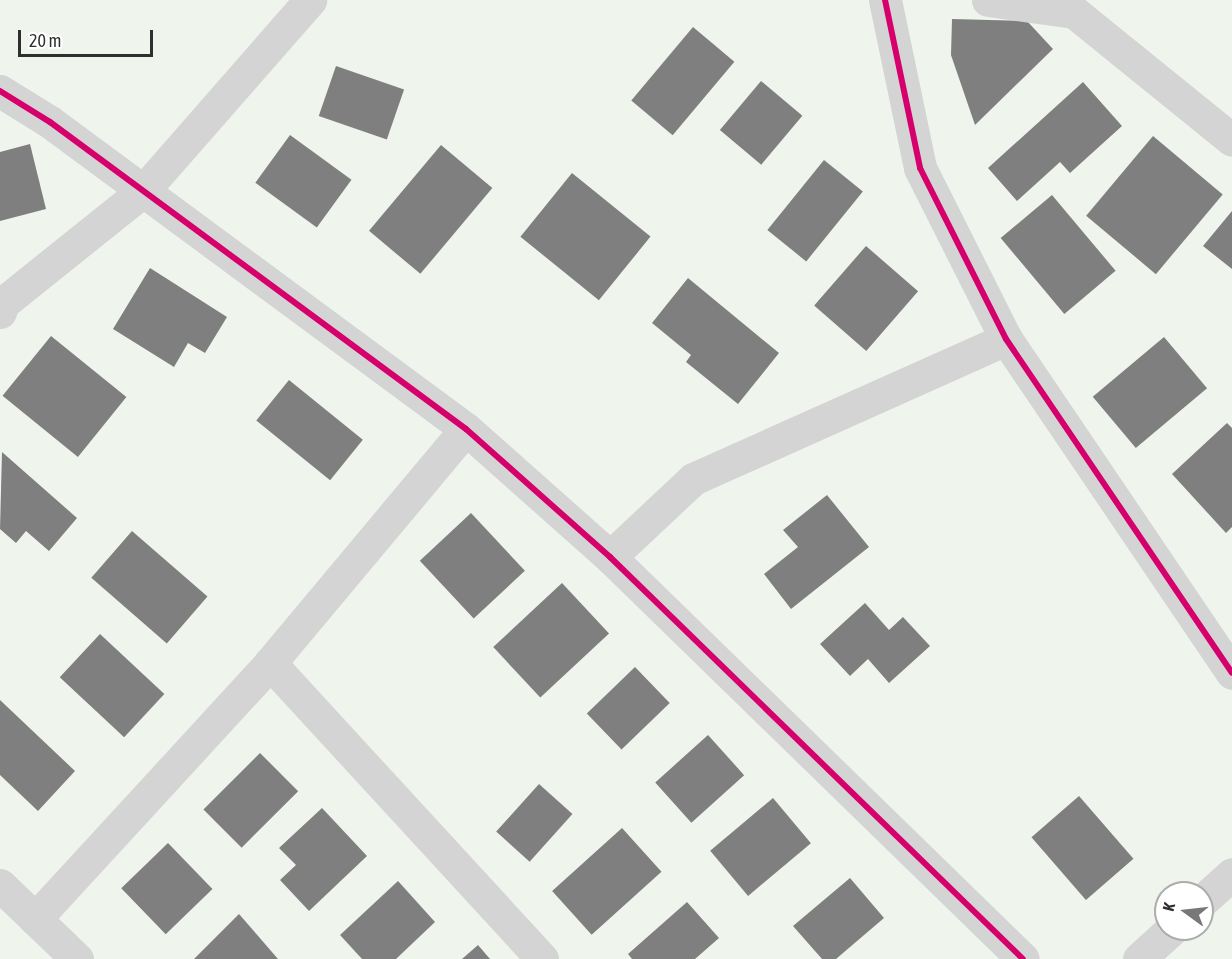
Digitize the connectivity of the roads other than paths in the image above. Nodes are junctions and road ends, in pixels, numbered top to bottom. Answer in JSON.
{"nodes":[{"id":1,"x":310,"y":0,"type":"edge"},
{"id":2,"x":885,"y":0,"type":"edge"},
{"id":3,"x":988,"y":0,"type":"edge"},
{"id":4,"x":0,"y":91,"type":"edge"},
{"id":5,"x":1232,"y":140,"type":"edge"},
{"id":6,"x":143,"y":191,"type":"junction"},
{"id":7,"x":1,"y":305,"type":"edge"},
{"id":8,"x":1006,"y":339,"type":"junction"},
{"id":9,"x":466,"y":429,"type":"junction"},
{"id":10,"x":610,"y":557,"type":"junction"},
{"id":11,"x":270,"y":663,"type":"junction"},
{"id":12,"x":1232,"y":673,"type":"edge"},
{"id":13,"x":1232,"y":874,"type":"edge"},
{"id":14,"x":0,"y":885,"type":"edge"},
{"id":15,"x":1214,"y":890,"type":"edge"},
{"id":16,"x":35,"y":919,"type":"junction"},
{"id":17,"x":1159,"y":941,"type":"edge"},
{"id":18,"x":77,"y":959,"type":"edge"},
{"id":19,"x":542,"y":959,"type":"edge"},
{"id":20,"x":1023,"y":959,"type":"edge"},
{"id":21,"x":1139,"y":959,"type":"edge"}],
"edges":[{"from":1,"to":6,"type":"street"},
{"from":2,"to":8,"type":"street"},
{"from":3,"to":5,"type":"street"},
{"from":4,"to":6,"type":"street"},
{"from":6,"to":7,"type":"street"},
{"from":6,"to":9,"type":"street"},
{"from":8,"to":10,"type":"street"},
{"from":8,"to":12,"type":"street"},
{"from":9,"to":10,"type":"street"},
{"from":9,"to":11,"type":"street"},
{"from":10,"to":20,"type":"street"},
{"from":11,"to":16,"type":"street"},
{"from":11,"to":19,"type":"street"},
{"from":13,"to":15,"type":"street"},
{"from":14,"to":16,"type":"street"},
{"from":16,"to":18,"type":"street"},
{"from":17,"to":21,"type":"street"}]}
